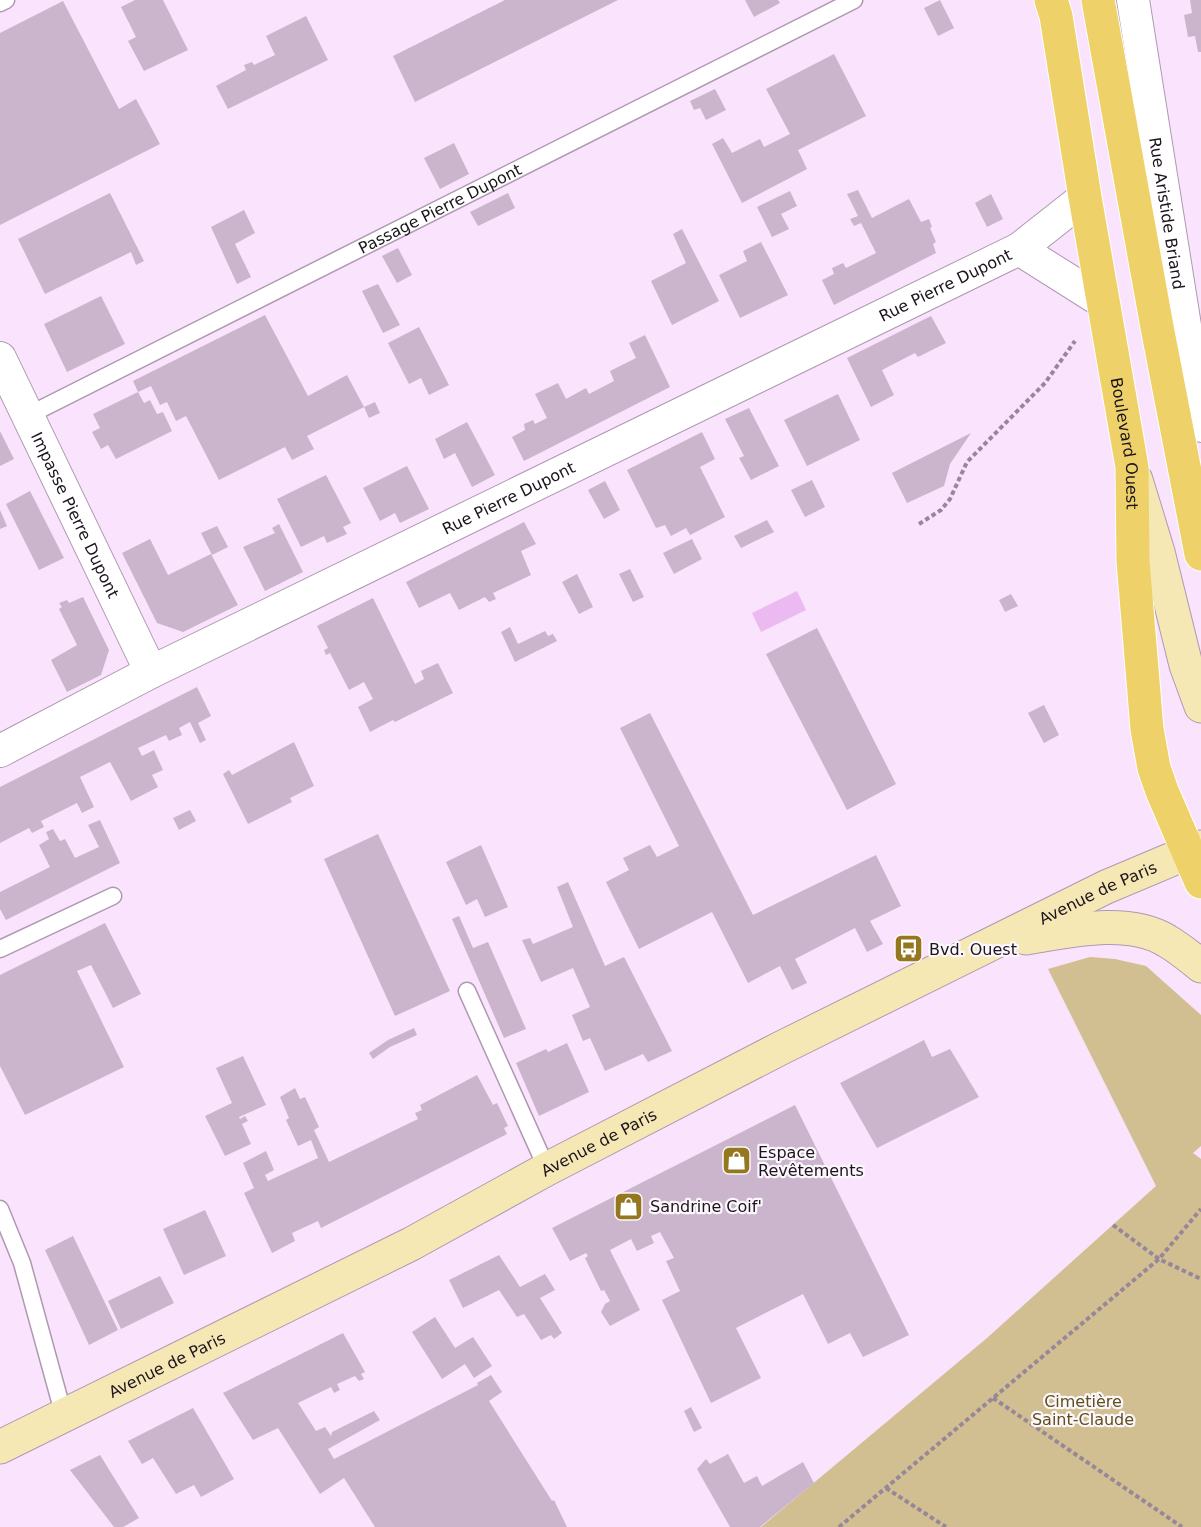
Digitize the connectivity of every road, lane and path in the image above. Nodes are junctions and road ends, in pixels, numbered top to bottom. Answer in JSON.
{"nodes":[{"id":1,"x":6,"y":0,"type":"edge"},
{"id":2,"x":854,"y":0,"type":"edge"},
{"id":3,"x":1051,"y":0,"type":"edge"},
{"id":4,"x":1098,"y":0,"type":"edge"},
{"id":5,"x":1133,"y":0,"type":"edge"},
{"id":6,"x":0,"y":3,"type":"edge"},
{"id":7,"x":1085,"y":197,"type":"junction"},
{"id":8,"x":1019,"y":249,"type":"junction"},
{"id":9,"x":1103,"y":302,"type":"junction"},
{"id":10,"x":0,"y":358,"type":"edge"},
{"id":11,"x":27,"y":416,"type":"junction"},
{"id":12,"x":1201,"y":426,"type":"edge"},
{"id":13,"x":1132,"y":466,"type":"junction"},
{"id":14,"x":919,"y":524,"type":"dead end"},
{"id":15,"x":1201,"y":555,"type":"edge"},
{"id":16,"x":151,"y":672,"type":"junction"},
{"id":17,"x":1201,"y":706,"type":"edge"},
{"id":18,"x":0,"y":751,"type":"edge"},
{"id":19,"x":1197,"y":852,"type":"edge"},
{"id":20,"x":1201,"y":882,"type":"edge"},
{"id":21,"x":113,"y":896,"type":"dead end"},
{"id":22,"x":992,"y":944,"type":"junction"},
{"id":23,"x":0,"y":949,"type":"edge"},
{"id":24,"x":1201,"y":966,"type":"edge"},
{"id":25,"x":467,"y":991,"type":"dead end"},
{"id":26,"x":547,"y":1169,"type":"junction"},
{"id":27,"x":0,"y":1209,"type":"edge"},
{"id":28,"x":1201,"y":1209,"type":"edge"},
{"id":29,"x":1113,"y":1225,"type":"dead end"},
{"id":30,"x":1159,"y":1259,"type":"junction"},
{"id":31,"x":1201,"y":1279,"type":"edge"},
{"id":32,"x":993,"y":1398,"type":"junction"},
{"id":33,"x":64,"y":1416,"type":"junction"},
{"id":34,"x":0,"y":1447,"type":"edge"},
{"id":35,"x":886,"y":1488,"type":"junction"},
{"id":36,"x":839,"y":1527,"type":"edge"},
{"id":37,"x":946,"y":1527,"type":"edge"},
{"id":38,"x":1182,"y":1527,"type":"edge"}],
"edges":[{"from":1,"to":6,"type":"lane"},
{"from":2,"to":11,"type":"lane","name":"Passage Pierre Dupont"},
{"from":3,"to":7,"type":"main road","name":"Boulevard Ouest"},
{"from":4,"to":15,"type":"main road"},
{"from":5,"to":12,"type":"street","name":"Rue Aristide Briand"},
{"from":7,"to":8,"type":"street","name":"Rue Pierre Dupont"},
{"from":7,"to":9,"type":"main road","name":"Boulevard Ouest"},
{"from":8,"to":9,"type":"street","name":"Rue Pierre Dupont"},
{"from":8,"to":16,"type":"street","name":"Rue Pierre Dupont"},
{"from":9,"to":13,"type":"main road","name":"Boulevard Ouest"},
{"from":9,"to":14,"type":"path"},
{"from":10,"to":11,"type":"street","name":"Impasse Pierre Dupont"},
{"from":11,"to":16,"type":"street","name":"Impasse Pierre Dupont"},
{"from":13,"to":17,"type":"main road"},
{"from":13,"to":19,"type":"main road","name":"Boulevard Ouest"},
{"from":16,"to":18,"type":"street","name":"Rue Pierre Dupont"},
{"from":19,"to":20,"type":"main road","name":"Boulevard Ouest"},
{"from":19,"to":22,"type":"main road","name":"Avenue de Paris"},
{"from":21,"to":23,"type":"lane"},
{"from":22,"to":24,"type":"main road"},
{"from":22,"to":26,"type":"main road","name":"Avenue de Paris"},
{"from":25,"to":26,"type":"lane"},
{"from":26,"to":33,"type":"main road","name":"Avenue de Paris"},
{"from":27,"to":33,"type":"lane"},
{"from":28,"to":30,"type":"path"},
{"from":29,"to":30,"type":"path"},
{"from":30,"to":31,"type":"path"},
{"from":30,"to":32,"type":"path"},
{"from":32,"to":35,"type":"path"},
{"from":32,"to":38,"type":"path"},
{"from":33,"to":34,"type":"main road","name":"Avenue de Paris"},
{"from":35,"to":36,"type":"path"},
{"from":35,"to":37,"type":"path"}]}
